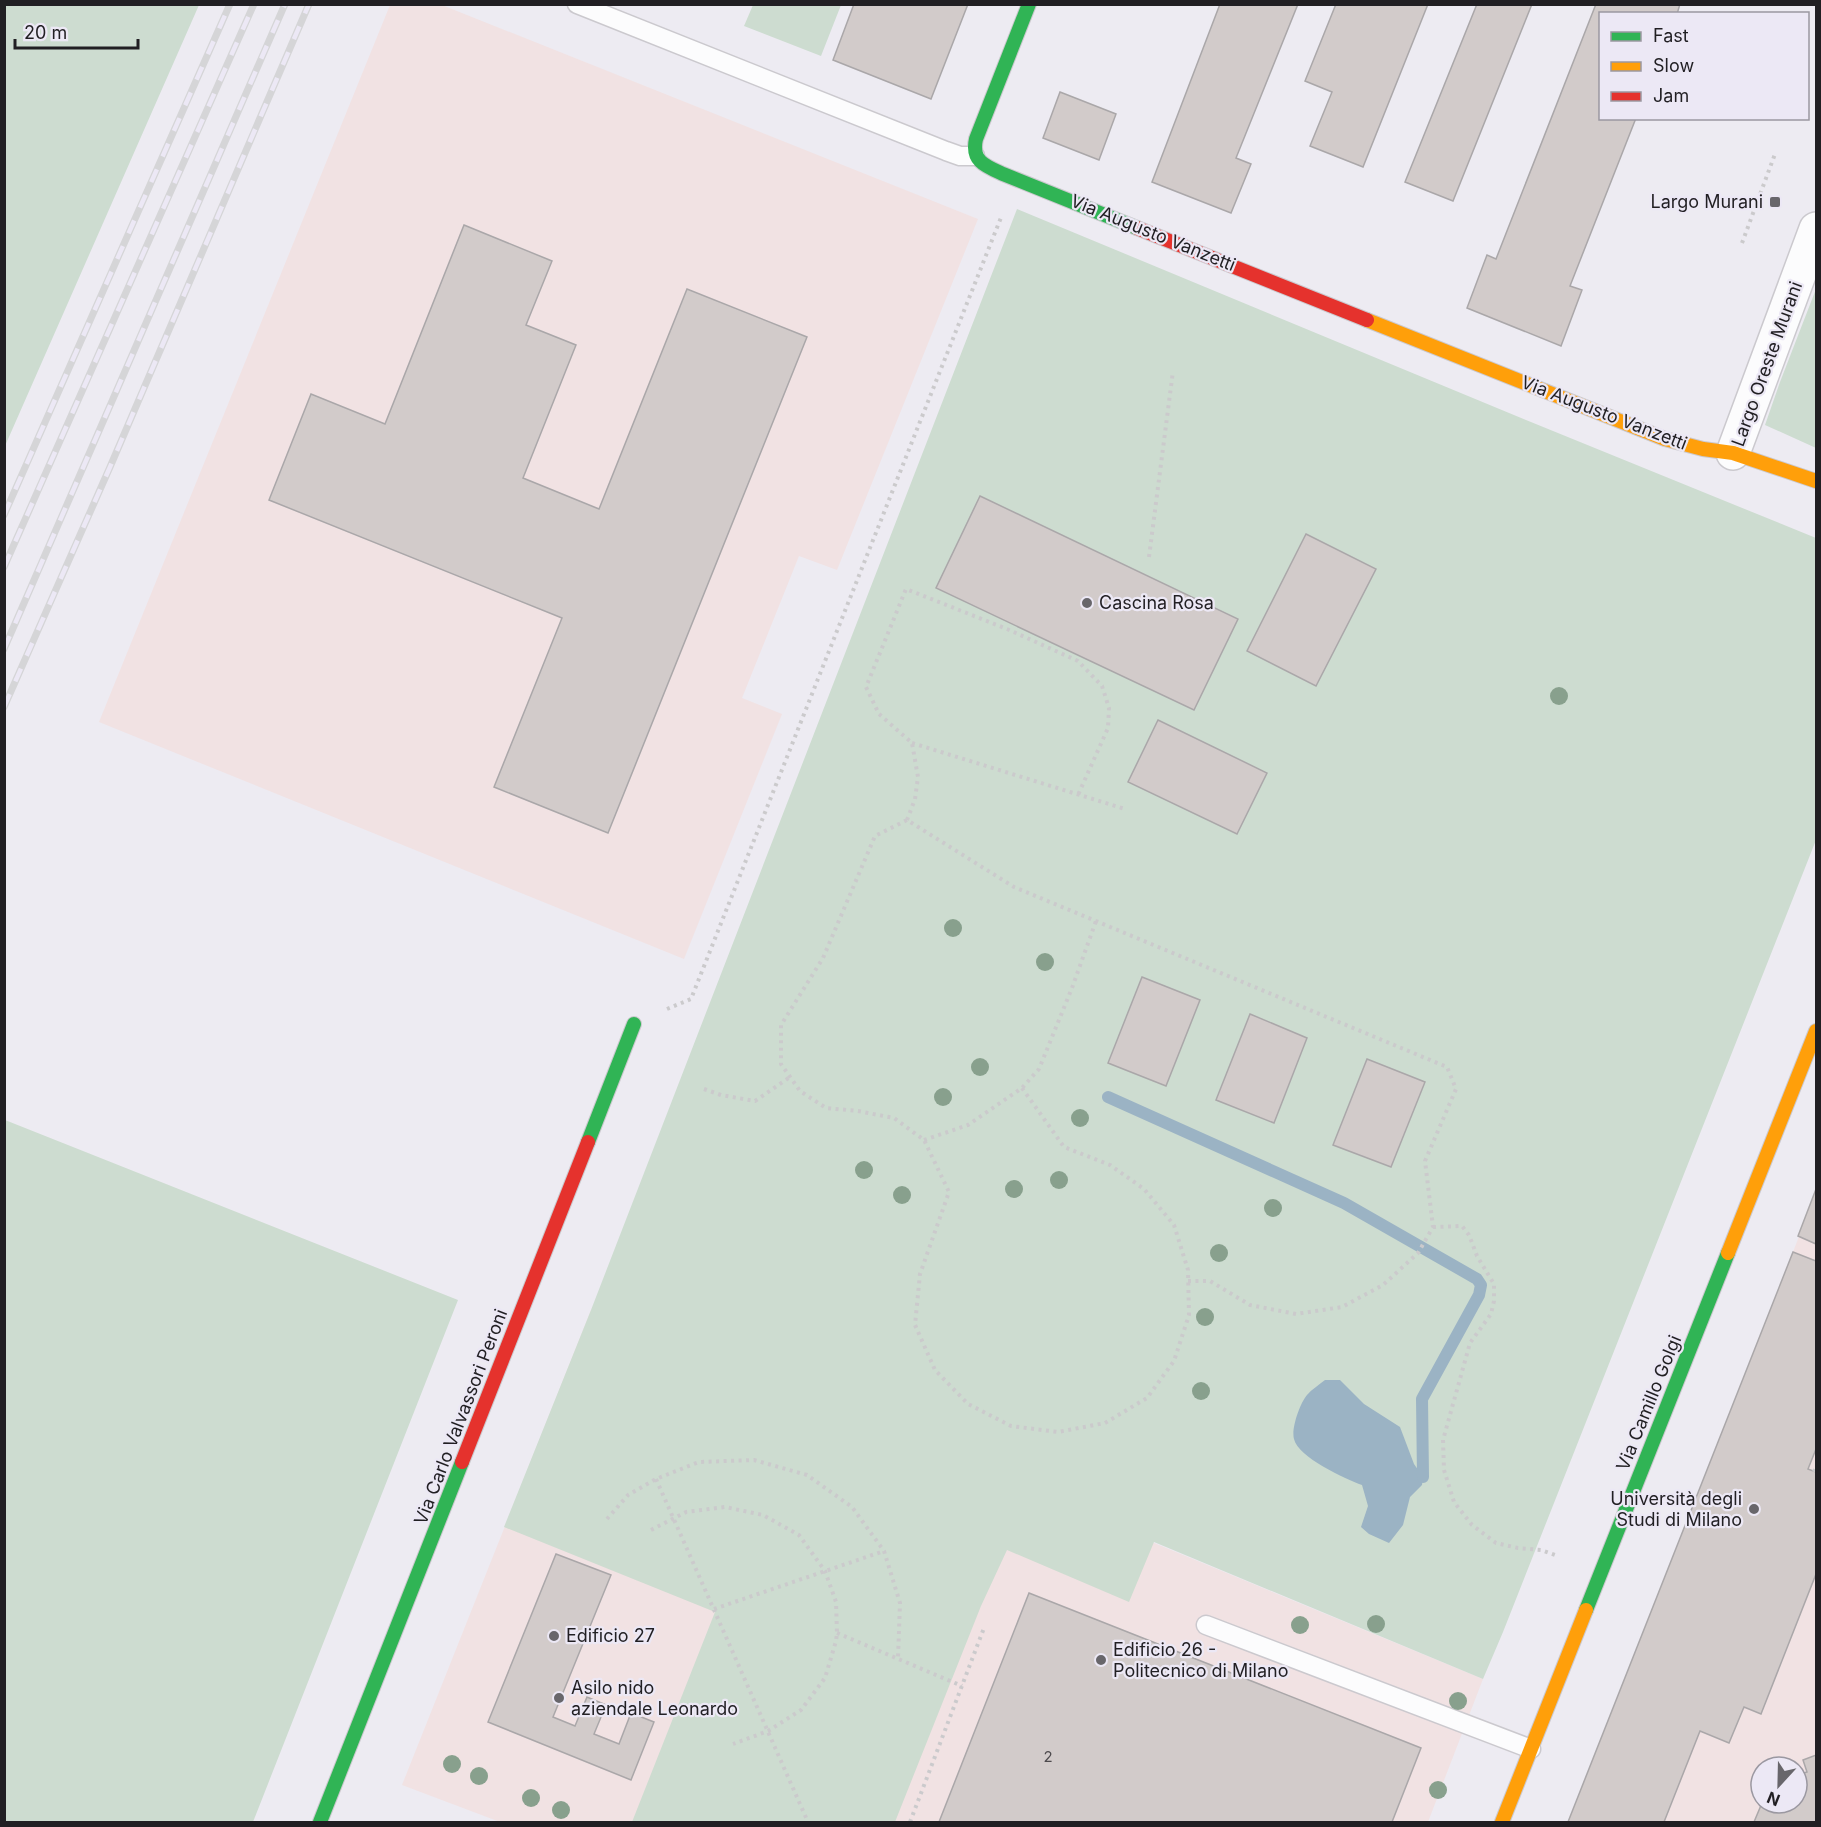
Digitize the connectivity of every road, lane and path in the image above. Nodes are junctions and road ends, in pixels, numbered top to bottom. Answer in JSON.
{"nodes":[{"id":1,"x":576,"y":4,"type":"edge"},
{"id":2,"x":1029,"y":4,"type":"edge"},
{"id":3,"x":1775,"y":154,"type":"dead end"},
{"id":4,"x":975,"y":156,"type":"junction"},
{"id":5,"x":1003,"y":215,"type":"dead end"},
{"id":6,"x":1816,"y":229,"type":"edge"},
{"id":7,"x":1742,"y":243,"type":"dead end"},
{"id":8,"x":1173,"y":371,"type":"dead end"},
{"id":9,"x":1733,"y":453,"type":"junction"},
{"id":10,"x":1816,"y":481,"type":"edge"},
{"id":11,"x":1149,"y":557,"type":"dead end"},
{"id":12,"x":912,"y":743,"type":"junction"},
{"id":13,"x":1078,"y":795,"type":"junction"},
{"id":14,"x":1125,"y":809,"type":"dead end"},
{"id":15,"x":907,"y":820,"type":"junction"},
{"id":16,"x":1096,"y":921,"type":"junction"},
{"id":17,"x":674,"y":1006,"type":"dead end"},
{"id":18,"x":634,"y":1024,"type":"dead end"},
{"id":19,"x":1816,"y":1034,"type":"edge"},
{"id":20,"x":790,"y":1077,"type":"junction"},
{"id":21,"x":1022,"y":1088,"type":"junction"},
{"id":22,"x":704,"y":1089,"type":"dead end"},
{"id":23,"x":924,"y":1140,"type":"junction"},
{"id":24,"x":1433,"y":1227,"type":"junction"},
{"id":25,"x":1188,"y":1281,"type":"junction"},
{"id":26,"x":1816,"y":1466,"type":"edge"},
{"id":27,"x":1814,"y":1472,"type":"dead end"},
{"id":28,"x":656,"y":1479,"type":"junction"},
{"id":29,"x":673,"y":1518,"type":"junction"},
{"id":30,"x":607,"y":1519,"type":"dead end"},
{"id":31,"x":651,"y":1530,"type":"dead end"},
{"id":32,"x":884,"y":1551,"type":"junction"},
{"id":33,"x":1555,"y":1555,"type":"dead end"},
{"id":34,"x":825,"y":1571,"type":"junction"},
{"id":35,"x":714,"y":1609,"type":"junction"},
{"id":36,"x":1206,"y":1625,"type":"dead end"},
{"id":37,"x":984,"y":1628,"type":"dead end"},
{"id":38,"x":837,"y":1633,"type":"junction"},
{"id":39,"x":898,"y":1658,"type":"junction"},
{"id":40,"x":962,"y":1686,"type":"junction"},
{"id":41,"x":768,"y":1731,"type":"junction"},
{"id":42,"x":733,"y":1744,"type":"dead end"},
{"id":43,"x":1531,"y":1749,"type":"junction"},
{"id":44,"x":320,"y":1822,"type":"edge"},
{"id":45,"x":808,"y":1822,"type":"edge"},
{"id":46,"x":910,"y":1822,"type":"edge"},
{"id":47,"x":1502,"y":1822,"type":"edge"}],
"edges":[{"from":1,"to":4,"type":"lane","name":"Via Augusto Vanzetti"},
{"from":2,"to":4,"type":"street"},
{"from":3,"to":7,"type":"path"},
{"from":4,"to":9,"type":"street","name":"Via Augusto Vanzetti"},
{"from":5,"to":17,"type":"path"},
{"from":6,"to":9,"type":"street","name":"Largo Oreste Murani"},
{"from":8,"to":11,"type":"path"},
{"from":9,"to":10,"type":"street","name":"Largo Oreste Murani"},
{"from":12,"to":13,"type":"path"},
{"from":12,"to":13,"type":"path"},
{"from":12,"to":15,"type":"path"},
{"from":13,"to":14,"type":"path"},
{"from":15,"to":16,"type":"path"},
{"from":15,"to":20,"type":"path"},
{"from":16,"to":21,"type":"path"},
{"from":16,"to":24,"type":"path"},
{"from":18,"to":44,"type":"street","name":"Via Carlo Valvassori Peroni"},
{"from":19,"to":43,"type":"street","name":"Via Camillo Golgi"},
{"from":20,"to":22,"type":"path"},
{"from":20,"to":23,"type":"path"},
{"from":21,"to":23,"type":"path"},
{"from":21,"to":25,"type":"path"},
{"from":23,"to":25,"type":"path"},
{"from":24,"to":25,"type":"path"},
{"from":24,"to":33,"type":"path"},
{"from":26,"to":27,"type":"path"},
{"from":28,"to":29,"type":"path"},
{"from":28,"to":30,"type":"path"},
{"from":28,"to":32,"type":"path"},
{"from":29,"to":31,"type":"path"},
{"from":29,"to":34,"type":"path"},
{"from":29,"to":35,"type":"path"},
{"from":32,"to":34,"type":"path"},
{"from":32,"to":39,"type":"path"},
{"from":34,"to":35,"type":"path"},
{"from":34,"to":38,"type":"path"},
{"from":35,"to":41,"type":"path"},
{"from":36,"to":43,"type":"lane"},
{"from":37,"to":40,"type":"path"},
{"from":38,"to":39,"type":"path"},
{"from":38,"to":41,"type":"path"},
{"from":39,"to":40,"type":"path"},
{"from":40,"to":46,"type":"path"},
{"from":41,"to":42,"type":"path"},
{"from":41,"to":45,"type":"path"},
{"from":43,"to":47,"type":"street","name":"Via Camillo Golgi"}]}
